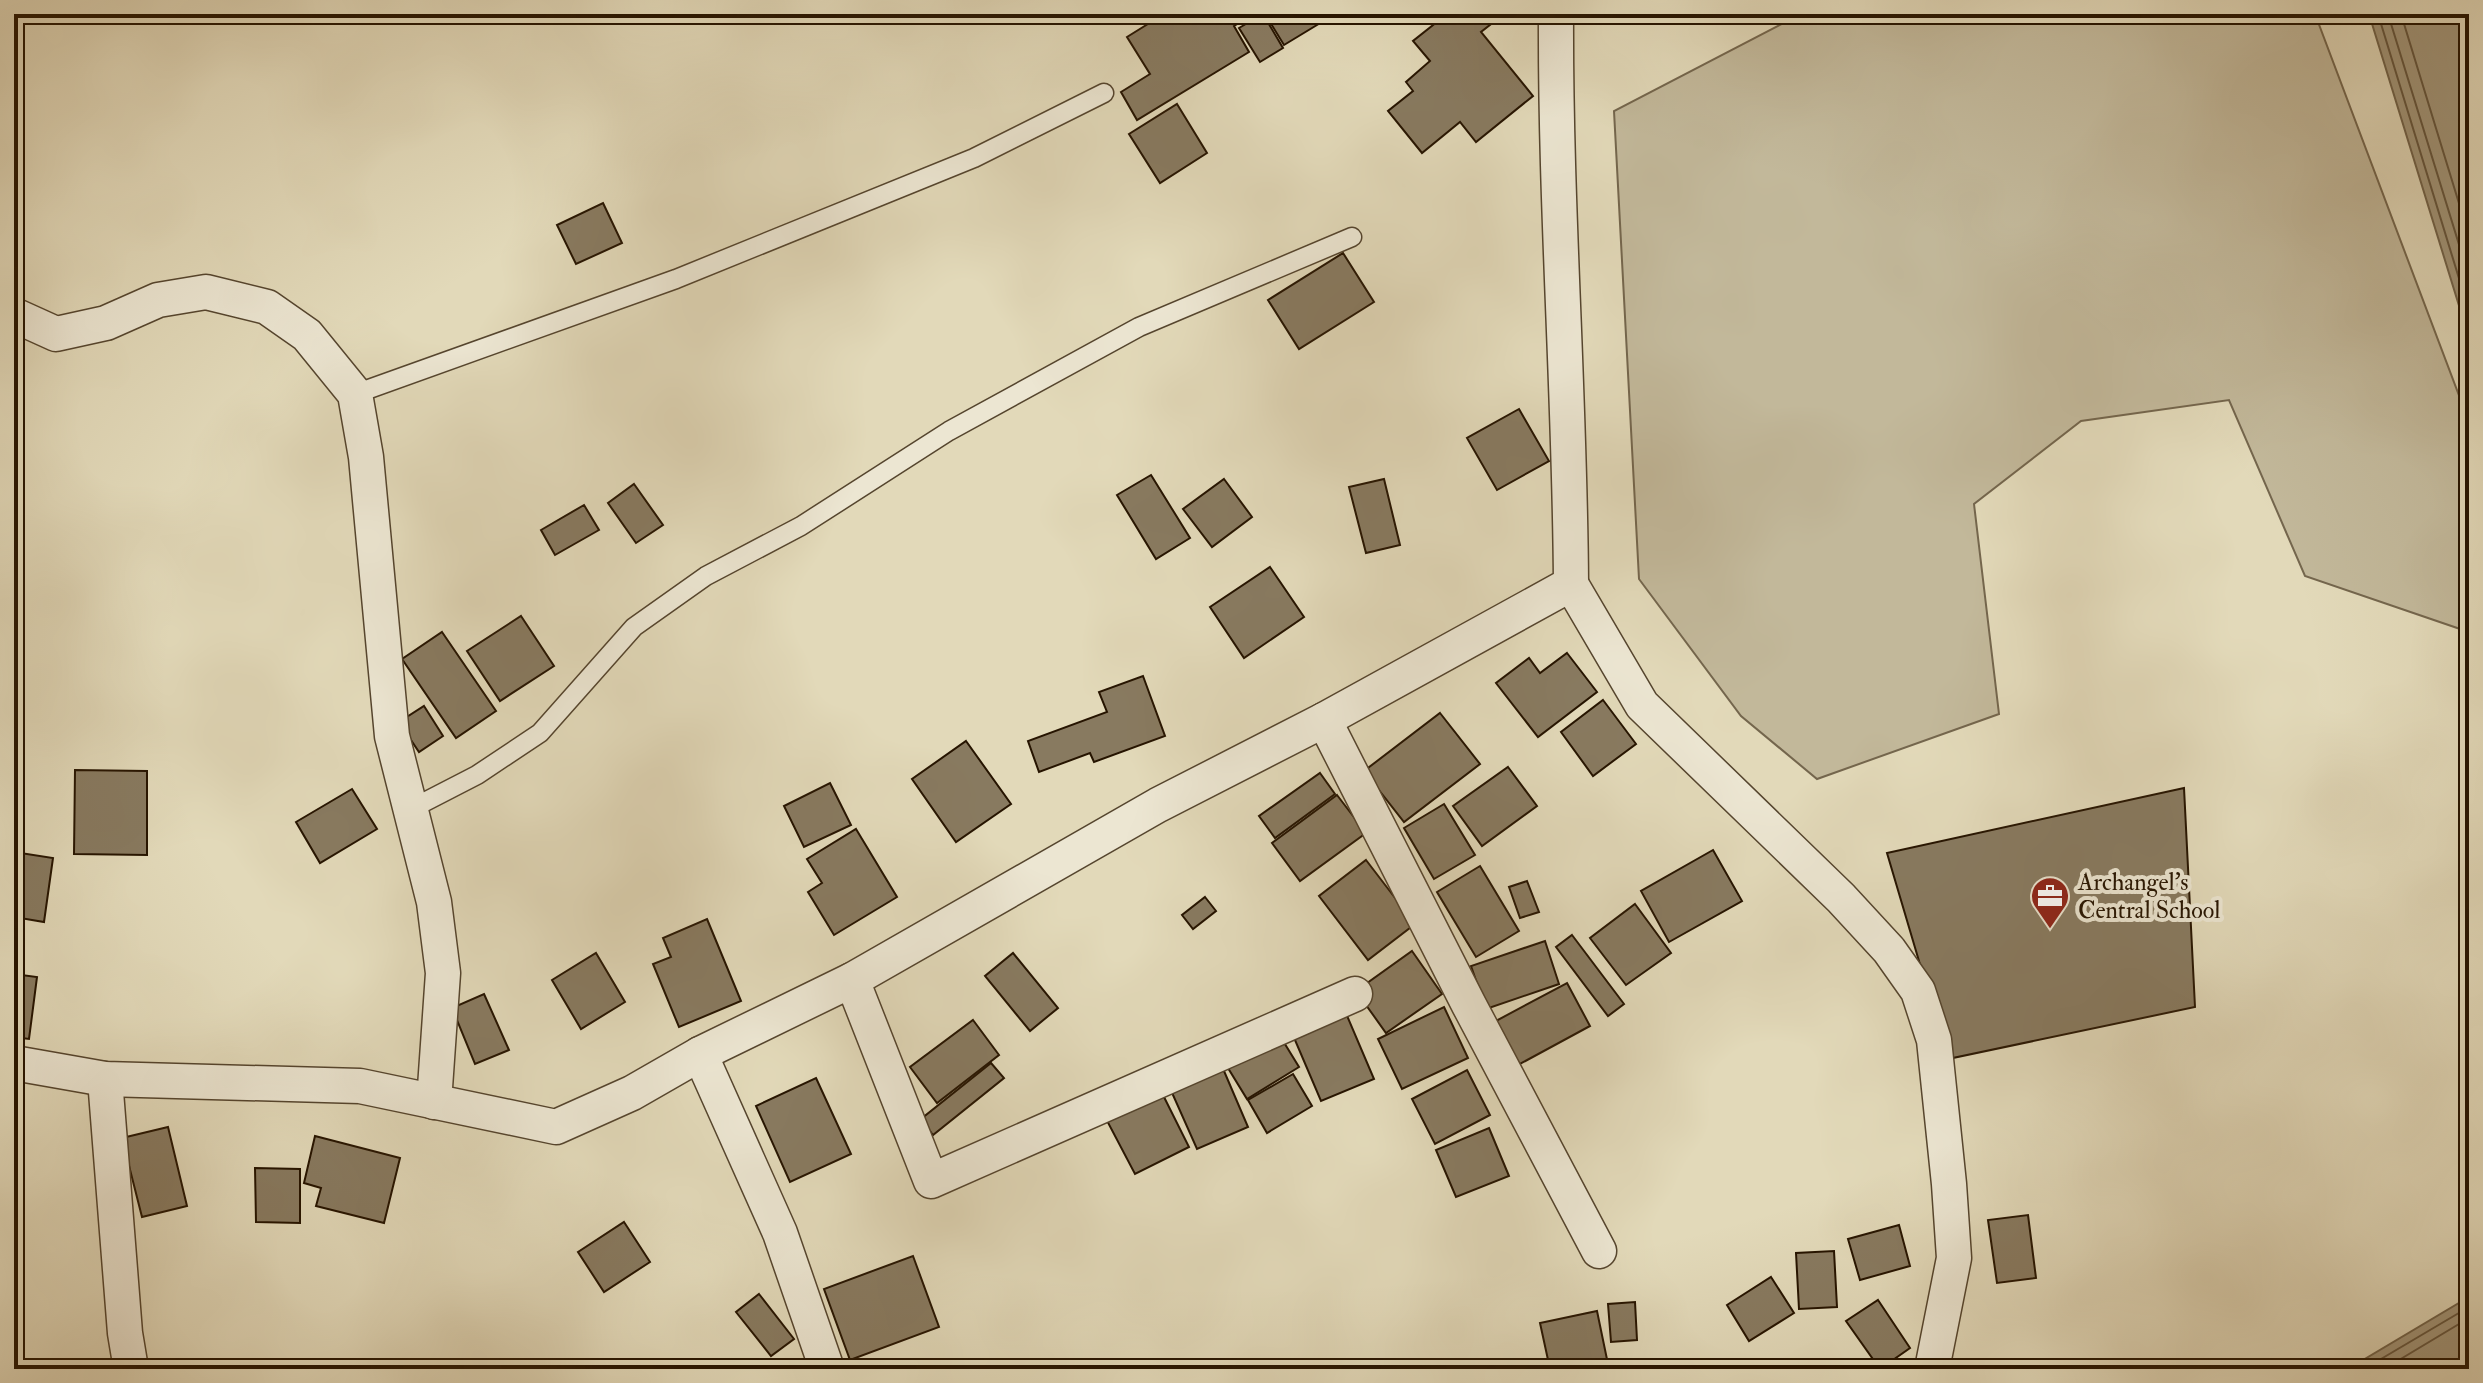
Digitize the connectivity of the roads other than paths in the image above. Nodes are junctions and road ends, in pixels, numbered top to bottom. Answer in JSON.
{"nodes":[{"id":1,"x":1556,"y":14,"type":"edge"},
{"id":2,"x":1104,"y":93,"type":"dead end"},
{"id":3,"x":1352,"y":237,"type":"dead end"},
{"id":4,"x":14,"y":315,"type":"edge"},
{"id":5,"x":355,"y":394,"type":"junction"},
{"id":6,"x":1571,"y":584,"type":"junction"},
{"id":7,"x":1324,"y":720,"type":"junction"},
{"id":8,"x":411,"y":809,"type":"junction"},
{"id":9,"x":852,"y":980,"type":"junction"},
{"id":10,"x":1355,"y":994,"type":"dead end"},
{"id":11,"x":700,"y":1054,"type":"junction"},
{"id":12,"x":14,"y":1063,"type":"edge"},
{"id":13,"x":105,"y":1079,"type":"junction"},
{"id":14,"x":434,"y":1102,"type":"junction"},
{"id":15,"x":1599,"y":1251,"type":"dead end"},
{"id":16,"x":131,"y":1369,"type":"edge"},
{"id":17,"x":827,"y":1369,"type":"edge"},
{"id":18,"x":1932,"y":1369,"type":"edge"}],
"edges":[{"from":1,"to":6,"type":"street"},
{"from":2,"to":5,"type":"lane"},
{"from":3,"to":8,"type":"lane"},
{"from":4,"to":5,"type":"street"},
{"from":5,"to":8,"type":"street"},
{"from":6,"to":7,"type":"street"},
{"from":6,"to":18,"type":"street"},
{"from":7,"to":9,"type":"street"},
{"from":7,"to":15,"type":"street"},
{"from":8,"to":14,"type":"street"},
{"from":9,"to":10,"type":"street"},
{"from":9,"to":11,"type":"street"},
{"from":11,"to":14,"type":"street"},
{"from":11,"to":17,"type":"street"},
{"from":12,"to":13,"type":"street"},
{"from":13,"to":14,"type":"street"},
{"from":13,"to":16,"type":"street"}]}
